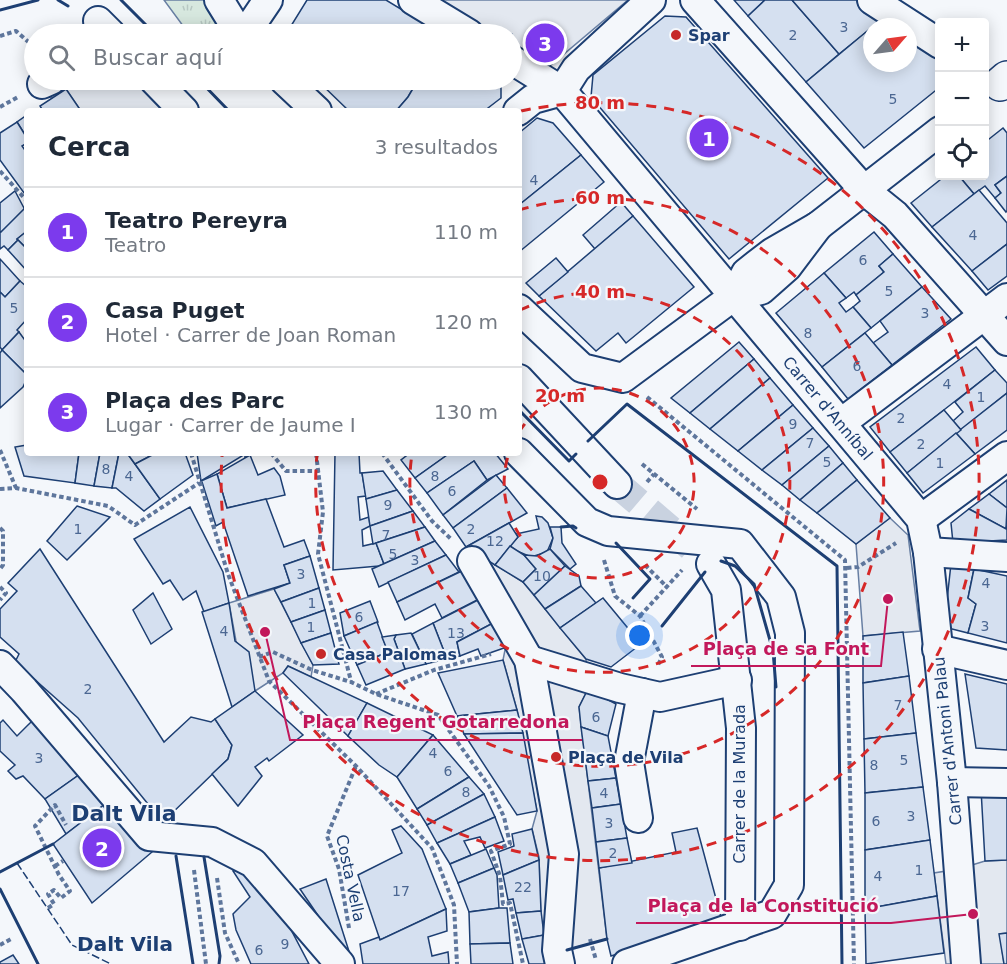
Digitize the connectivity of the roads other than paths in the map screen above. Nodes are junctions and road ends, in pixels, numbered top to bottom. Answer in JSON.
{"nodes":[{"id":1,"x":219,"y":0,"type":"edge"},
{"id":2,"x":268,"y":0,"type":"edge"},
{"id":3,"x":413,"y":0,"type":"edge"},
{"id":4,"x":651,"y":0,"type":"edge"},
{"id":5,"x":696,"y":0,"type":"edge"},
{"id":6,"x":872,"y":0,"type":"edge"},
{"id":7,"x":234,"y":24,"type":"edge"},
{"id":8,"x":252,"y":24,"type":"edge"},
{"id":9,"x":453,"y":24,"type":"edge"},
{"id":10,"x":935,"y":41,"type":"edge"},
{"id":11,"x":522,"y":66,"type":"edge"},
{"id":12,"x":164,"y":90,"type":"edge"},
{"id":13,"x":294,"y":90,"type":"edge"},
{"id":14,"x":562,"y":91,"type":"junction"},
{"id":15,"x":181,"y":108,"type":"edge"},
{"id":16,"x":313,"y":108,"type":"edge"},
{"id":17,"x":522,"y":108,"type":"edge"},
{"id":18,"x":935,"y":134,"type":"edge"},
{"id":19,"x":864,"y":190,"type":"junction"},
{"id":20,"x":734,"y":297,"type":"junction"},
{"id":21,"x":1007,"y":298,"type":"edge"},
{"id":22,"x":522,"y":312,"type":"edge"},
{"id":23,"x":984,"y":315,"type":"junction"},
{"id":24,"x":1007,"y":341,"type":"edge"},
{"id":25,"x":522,"y":382,"type":"edge"},
{"id":26,"x":841,"y":423,"type":"junction"},
{"id":27,"x":522,"y":456,"type":"edge"},
{"id":28,"x":1007,"y":456,"type":"edge"},
{"id":29,"x":617,"y":484,"type":"tunnel mouth"},
{"id":30,"x":925,"y":535,"type":"junction"},
{"id":31,"x":710,"y":552,"type":"junction"},
{"id":32,"x":1007,"y":557,"type":"edge"},
{"id":33,"x":472,"y":561,"type":"road end"},
{"id":34,"x":938,"y":649,"type":"junction"},
{"id":35,"x":526,"y":654,"type":"junction"},
{"id":36,"x":0,"y":665,"type":"edge"},
{"id":37,"x":1007,"y":665,"type":"edge"},
{"id":38,"x":737,"y":680,"type":"junction"},
{"id":39,"x":642,"y":693,"type":"junction"},
{"id":40,"x":952,"y":782,"type":"junction"},
{"id":41,"x":1007,"y":783,"type":"edge"},
{"id":42,"x":638,"y":818,"type":"dead end"},
{"id":43,"x":740,"y":926,"type":"junction"},
{"id":44,"x":559,"y":957,"type":"edge"},
{"id":45,"x":340,"y":964,"type":"edge"},
{"id":46,"x":627,"y":964,"type":"edge"},
{"id":47,"x":966,"y":964,"type":"edge"}],
"edges":[{"from":1,"to":7,"type":"street"},
{"from":2,"to":8,"type":"street"},
{"from":3,"to":9,"type":"street"},
{"from":4,"to":14,"type":"street"},
{"from":5,"to":19,"type":"street"},
{"from":6,"to":10,"type":"street"},
{"from":11,"to":14,"type":"street","name":"Carrer d'Anníbal"},
{"from":12,"to":15,"type":"street"},
{"from":13,"to":16,"type":"street"},
{"from":14,"to":17,"type":"street"},
{"from":14,"to":20,"type":"street","name":"Carrer d'Anníbal"},
{"from":18,"to":19,"type":"street"},
{"from":19,"to":20,"type":"street"},
{"from":19,"to":23,"type":"street"},
{"from":20,"to":22,"type":"street"},
{"from":20,"to":26,"type":"street","name":"Carrer d'Anníbal"},
{"from":21,"to":23,"type":"street"},
{"from":23,"to":24,"type":"street"},
{"from":23,"to":26,"type":"street"},
{"from":25,"to":29,"type":"street"},
{"from":26,"to":30,"type":"street","name":"Carrer d'Anníbal"},
{"from":27,"to":31,"type":"street"},
{"from":28,"to":30,"type":"street"},
{"from":30,"to":32,"type":"street"},
{"from":30,"to":34,"type":"street","name":"Carrer d'Antoni Palau"},
{"from":31,"to":38,"type":"street","name":"Carrer de la Murada"},
{"from":31,"to":43,"type":"street"},
{"from":33,"to":35,"type":"street"},
{"from":34,"to":37,"type":"street"},
{"from":34,"to":40,"type":"street","name":"Carrer d'Antoni Palau"},
{"from":35,"to":39,"type":"street"},
{"from":35,"to":44,"type":"street"},
{"from":36,"to":45,"type":"street"},
{"from":38,"to":39,"type":"street"},
{"from":38,"to":43,"type":"street","name":"Carrer de la Murada"},
{"from":39,"to":42,"type":"street"},
{"from":40,"to":41,"type":"street"},
{"from":40,"to":47,"type":"street","name":"Carrer d'Antoni Palau"},
{"from":43,"to":46,"type":"street"}]}
